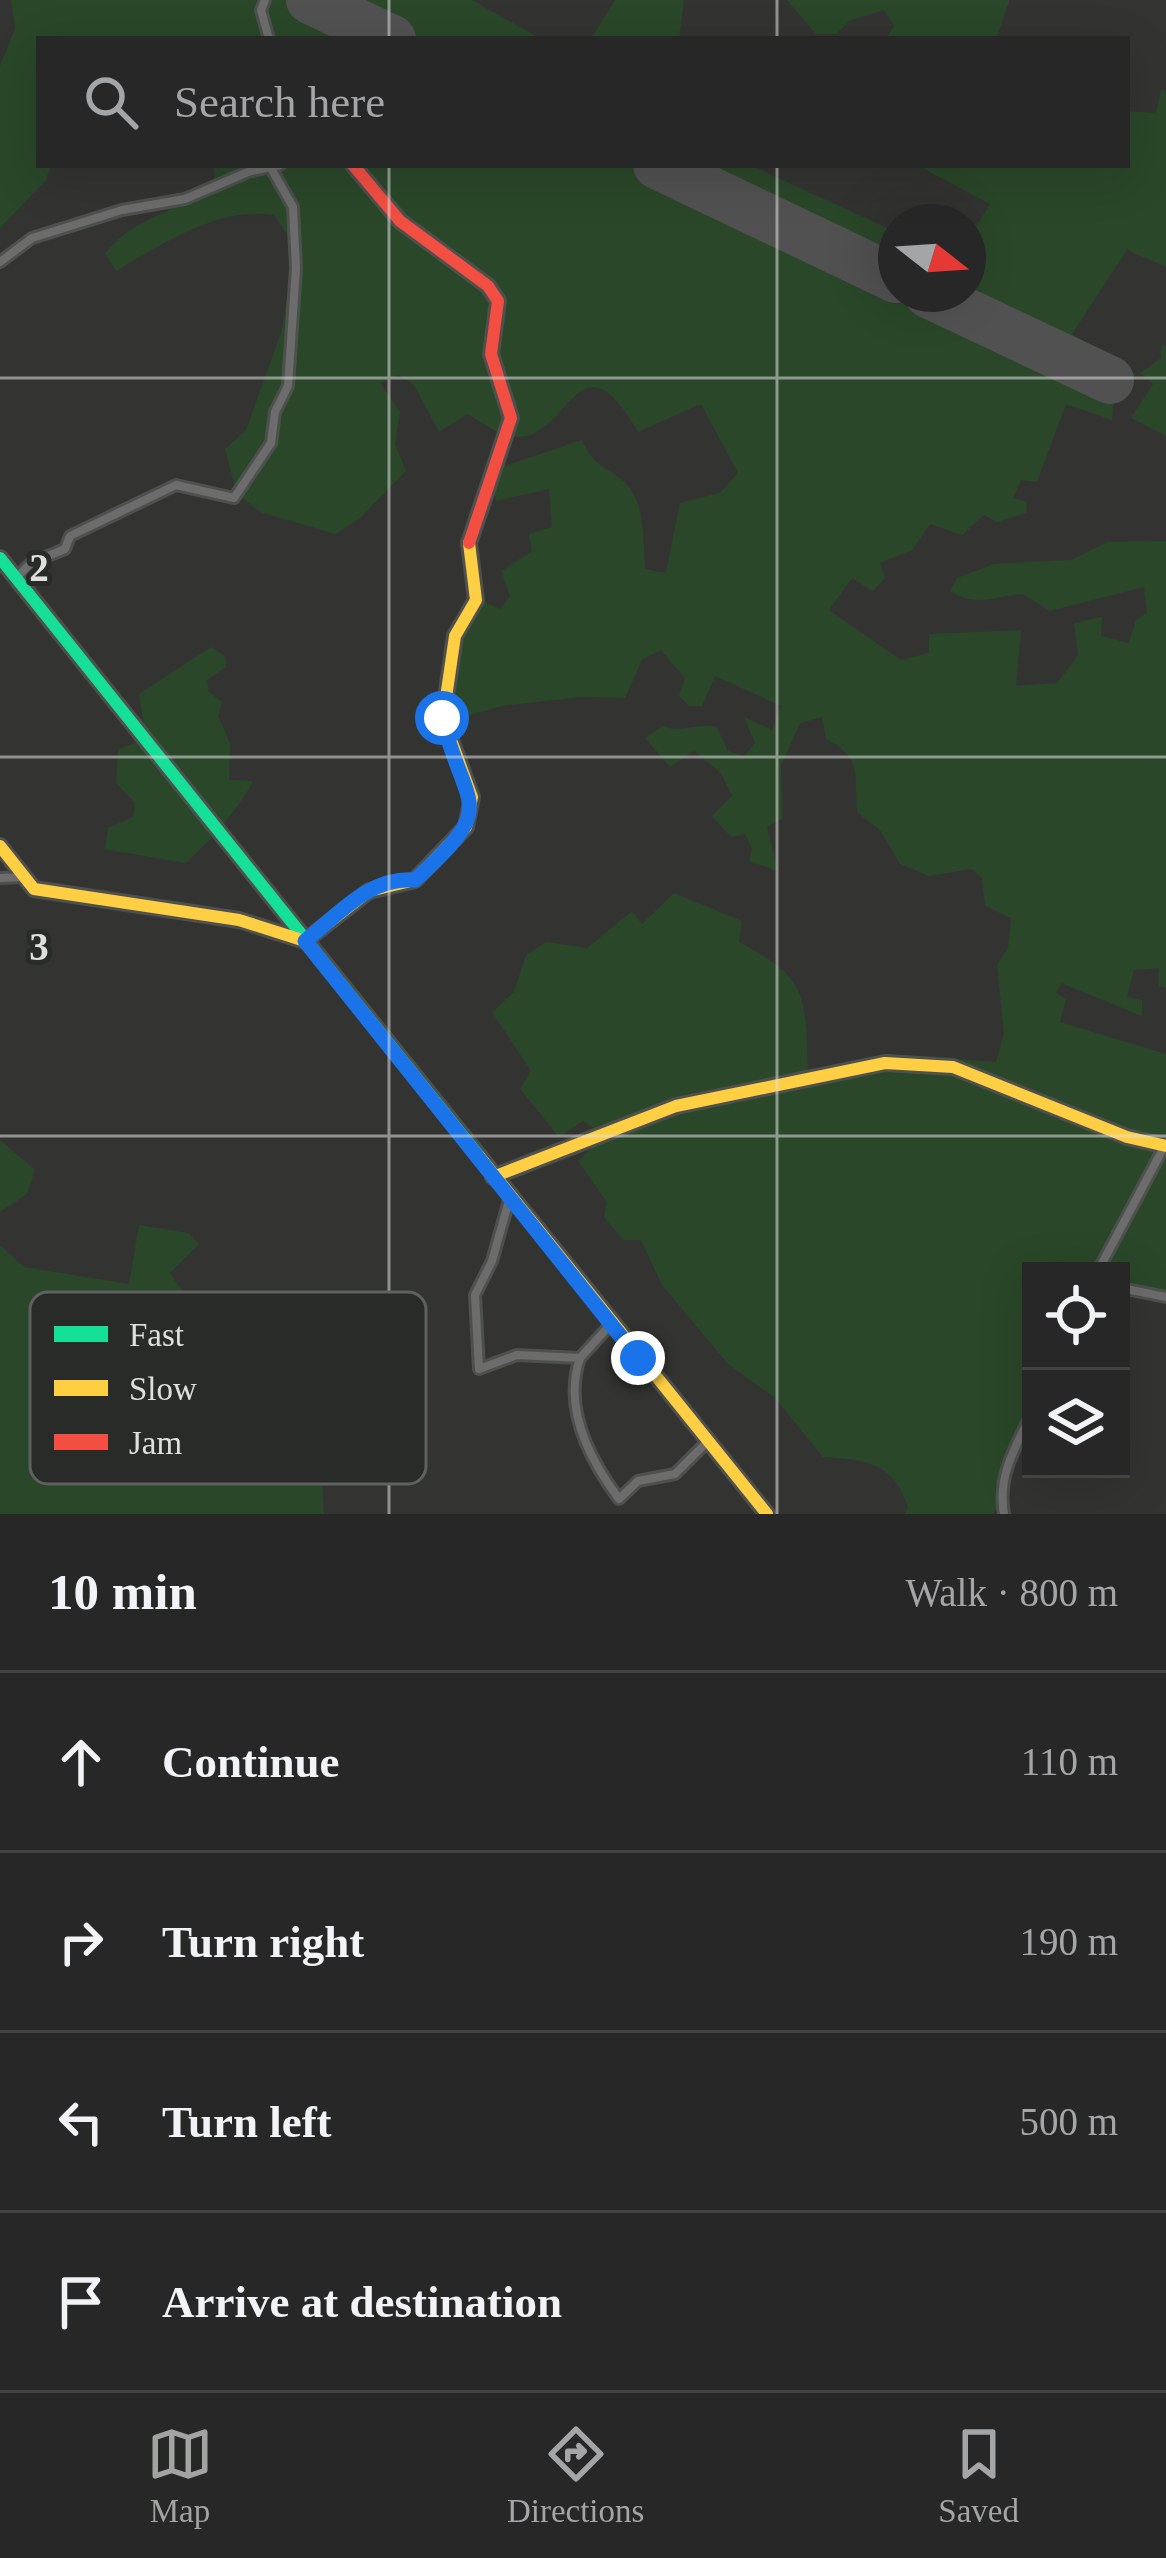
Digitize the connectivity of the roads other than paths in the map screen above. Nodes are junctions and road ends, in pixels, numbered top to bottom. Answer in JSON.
{"nodes":[{"id":1,"x":265,"y":0,"type":"edge"},
{"id":2,"x":268,"y":36,"type":"edge"},
{"id":3,"x":270,"y":168,"type":"edge"},
{"id":4,"x":276,"y":168,"type":"edge"},
{"id":5,"x":356,"y":168,"type":"edge"},
{"id":6,"x":0,"y":262,"type":"edge"},
{"id":7,"x":0,"y":558,"type":"edge"},
{"id":8,"x":16,"y":578,"type":"junction"},
{"id":9,"x":0,"y":846,"type":"edge"},
{"id":10,"x":24,"y":877,"type":"junction"},
{"id":11,"x":0,"y":878,"type":"edge"},
{"id":12,"x":305,"y":941,"type":"junction"},
{"id":13,"x":1166,"y":1146,"type":"edge"},
{"id":14,"x":494,"y":1177,"type":"junction"},
{"id":15,"x":510,"y":1197,"type":"junction"},
{"id":16,"x":1103,"y":1262,"type":"edge"},
{"id":17,"x":1130,"y":1290,"type":"edge"},
{"id":18,"x":1166,"y":1297,"type":"edge"},
{"id":19,"x":611,"y":1324,"type":"junction"},
{"id":20,"x":580,"y":1358,"type":"junction"},
{"id":21,"x":1022,"y":1432,"type":"edge"},
{"id":22,"x":706,"y":1443,"type":"junction"},
{"id":23,"x":766,"y":1514,"type":"edge"},
{"id":24,"x":1004,"y":1514,"type":"edge"}],
"edges":[{"from":1,"to":2,"type":"street"},
{"from":3,"to":6,"type":"street"},
{"from":4,"to":8,"type":"street"},
{"from":5,"to":12,"type":"street"},
{"from":7,"to":8,"type":"street"},
{"from":8,"to":12,"type":"street"},
{"from":9,"to":10,"type":"street"},
{"from":10,"to":11,"type":"street"},
{"from":10,"to":12,"type":"street"},
{"from":12,"to":14,"type":"street"},
{"from":13,"to":14,"type":"street"},
{"from":13,"to":16,"type":"street"},
{"from":14,"to":15,"type":"street"},
{"from":15,"to":19,"type":"street"},
{"from":15,"to":20,"type":"street"},
{"from":17,"to":18,"type":"street"},
{"from":19,"to":20,"type":"street"},
{"from":19,"to":22,"type":"street"},
{"from":20,"to":22,"type":"street"},
{"from":21,"to":24,"type":"street"},
{"from":22,"to":23,"type":"street"}]}
